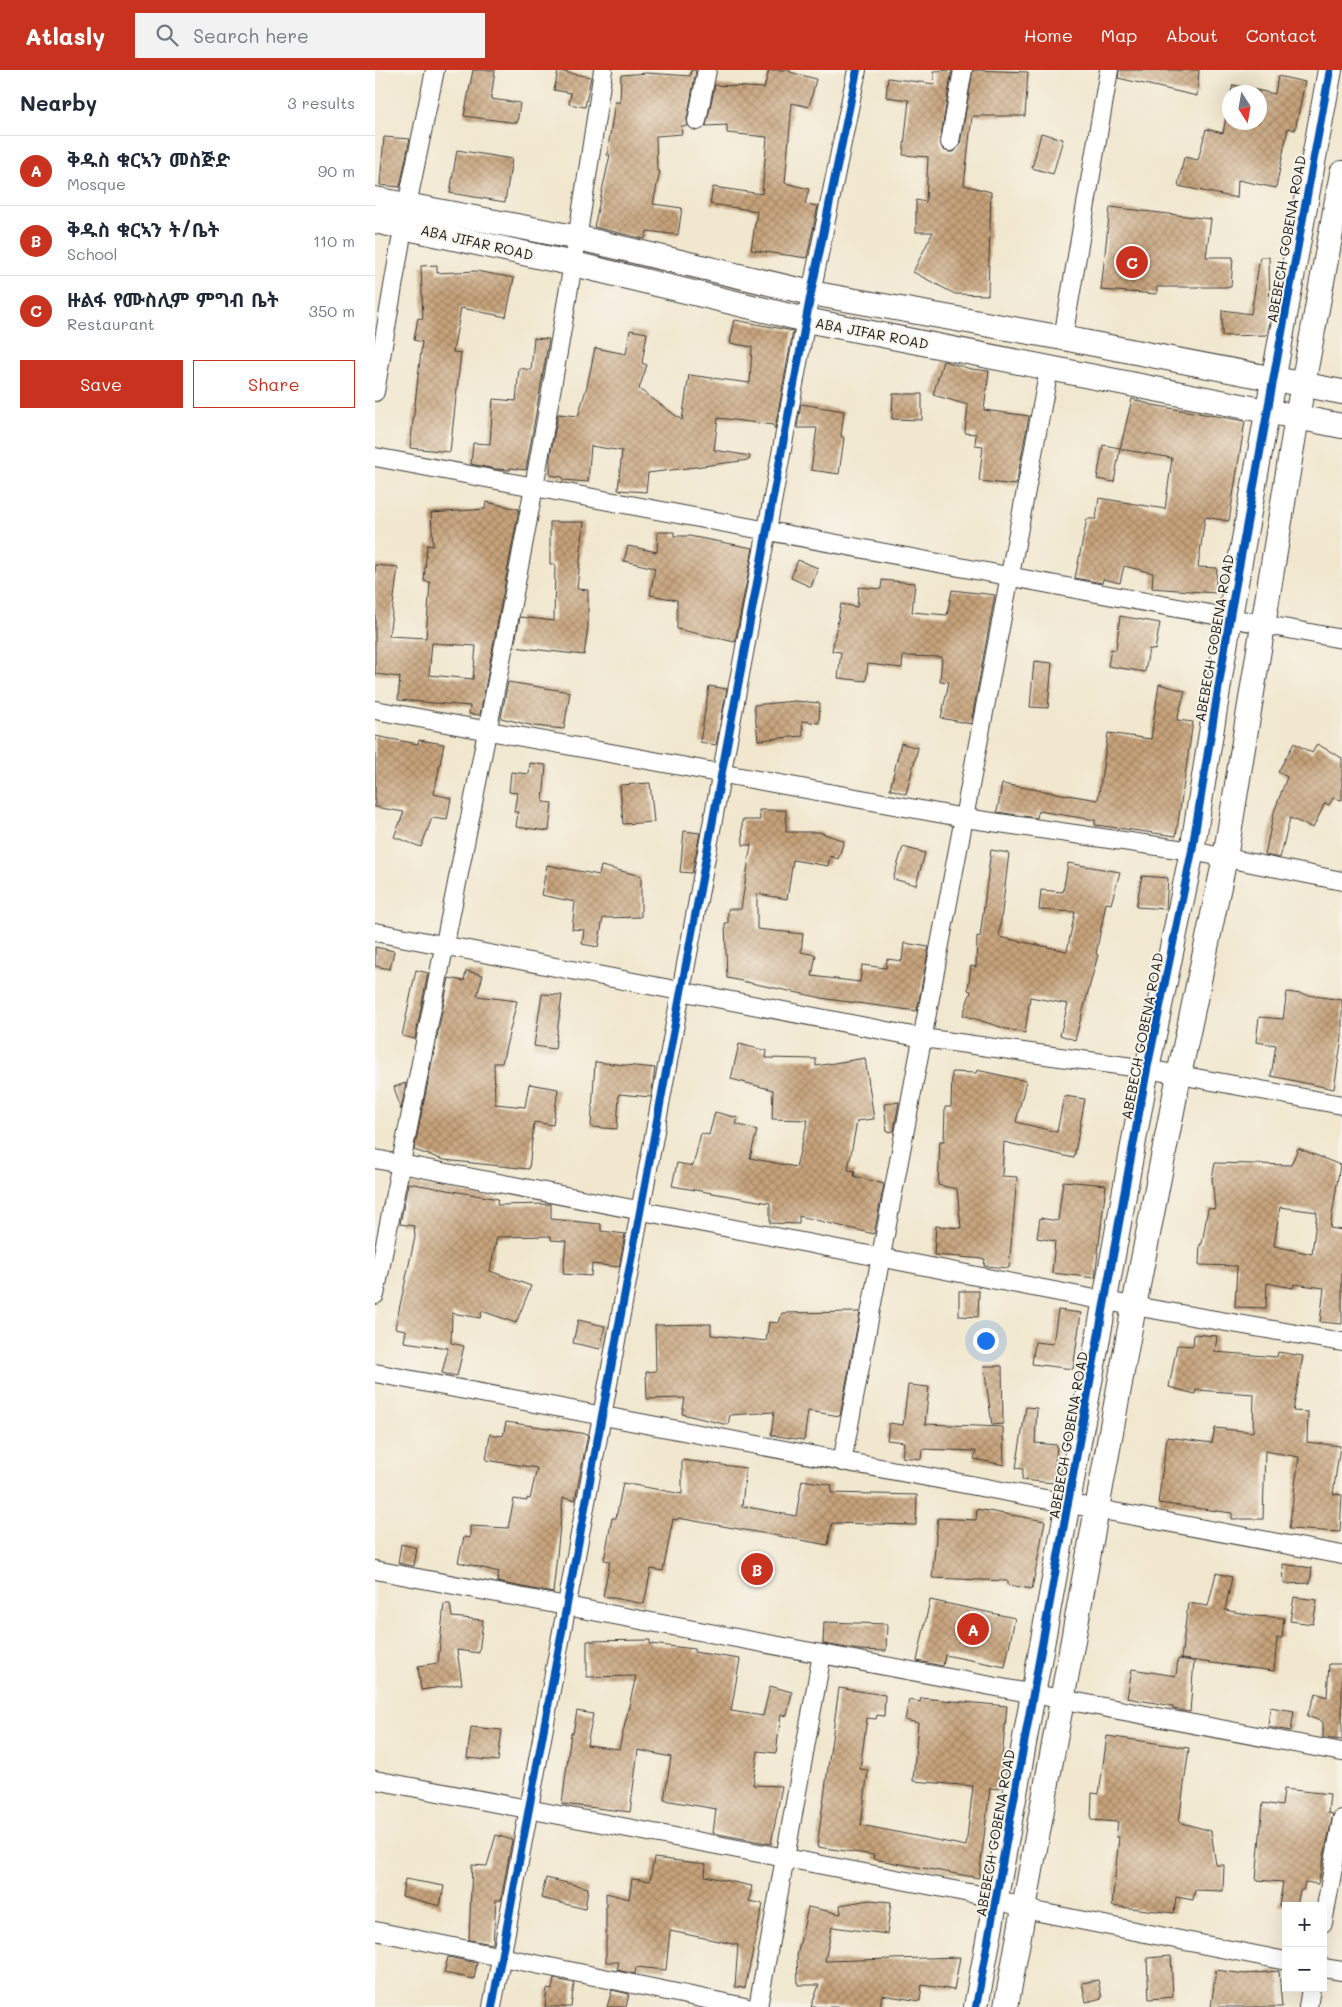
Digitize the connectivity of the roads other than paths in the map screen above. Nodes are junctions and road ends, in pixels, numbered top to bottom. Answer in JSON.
{"nodes":[{"id":1,"x":435,"y":70,"type":"edge"},
{"id":2,"x":603,"y":70,"type":"edge"},
{"id":3,"x":707,"y":70,"type":"edge"},
{"id":4,"x":857,"y":70,"type":"edge"},
{"id":5,"x":963,"y":70,"type":"edge"},
{"id":6,"x":1109,"y":70,"type":"edge"},
{"id":7,"x":1330,"y":70,"type":"edge"},
{"id":8,"x":697,"y":121,"type":"dead end"},
{"id":9,"x":950,"y":142,"type":"dead end"},
{"id":10,"x":1342,"y":173,"type":"edge"},
{"id":11,"x":375,"y":199,"type":"edge"},
{"id":12,"x":405,"y":215,"type":"junction"},
{"id":13,"x":375,"y":221,"type":"edge"},
{"id":14,"x":579,"y":238,"type":"junction"},
{"id":15,"x":574,"y":264,"type":"junction"},
{"id":16,"x":811,"y":293,"type":"junction"},
{"id":17,"x":806,"y":320,"type":"junction"},
{"id":18,"x":1063,"y":338,"type":"junction"},
{"id":19,"x":1049,"y":369,"type":"junction"},
{"id":20,"x":1273,"y":379,"type":"junction"},
{"id":21,"x":1303,"y":385,"type":"junction"},
{"id":22,"x":375,"y":392,"type":"edge"},
{"id":23,"x":1342,"y":392,"type":"edge"},
{"id":24,"x":1267,"y":412,"type":"junction"},
{"id":25,"x":1297,"y":417,"type":"junction"},
{"id":26,"x":1342,"y":426,"type":"edge"},
{"id":27,"x":375,"y":457,"type":"edge"},
{"id":28,"x":534,"y":487,"type":"junction"},
{"id":29,"x":767,"y":530,"type":"junction"},
{"id":30,"x":1010,"y":575,"type":"junction"},
{"id":31,"x":1230,"y":616,"type":"junction"},
{"id":32,"x":1264,"y":623,"type":"junction"},
{"id":33,"x":1342,"y":639,"type":"edge"},
{"id":34,"x":375,"y":710,"type":"edge"},
{"id":35,"x":487,"y":731,"type":"junction"},
{"id":36,"x":721,"y":773,"type":"junction"},
{"id":37,"x":965,"y":818,"type":"junction"},
{"id":38,"x":1192,"y":851,"type":"junction"},
{"id":39,"x":1225,"y":858,"type":"junction"},
{"id":40,"x":1342,"y":881,"type":"edge"},
{"id":41,"x":375,"y":932,"type":"edge"},
{"id":42,"x":444,"y":946,"type":"junction"},
{"id":43,"x":681,"y":991,"type":"junction"},
{"id":44,"x":923,"y":1038,"type":"junction"},
{"id":45,"x":1147,"y":1069,"type":"junction"},
{"id":46,"x":1179,"y":1075,"type":"junction"},
{"id":47,"x":1342,"y":1105,"type":"edge"},
{"id":48,"x":375,"y":1159,"type":"edge"},
{"id":49,"x":401,"y":1164,"type":"junction"},
{"id":50,"x":640,"y":1211,"type":"junction"},
{"id":51,"x":881,"y":1258,"type":"junction"},
{"id":52,"x":375,"y":1295,"type":"edge"},
{"id":53,"x":1105,"y":1301,"type":"junction"},
{"id":54,"x":1134,"y":1306,"type":"junction"},
{"id":55,"x":1342,"y":1342,"type":"edge"},
{"id":56,"x":375,"y":1373,"type":"edge"},
{"id":57,"x":601,"y":1416,"type":"junction"},
{"id":58,"x":842,"y":1462,"type":"junction"},
{"id":59,"x":1067,"y":1505,"type":"junction"},
{"id":60,"x":1097,"y":1510,"type":"junction"},
{"id":61,"x":1342,"y":1555,"type":"edge"},
{"id":62,"x":375,"y":1570,"type":"edge"},
{"id":63,"x":566,"y":1606,"type":"junction"},
{"id":64,"x":822,"y":1654,"type":"junction"},
{"id":65,"x":1033,"y":1694,"type":"junction"},
{"id":66,"x":1062,"y":1699,"type":"junction"},
{"id":67,"x":1342,"y":1752,"type":"edge"},
{"id":68,"x":375,"y":1780,"type":"edge"},
{"id":69,"x":529,"y":1809,"type":"junction"},
{"id":70,"x":1342,"y":1819,"type":"edge"},
{"id":71,"x":785,"y":1858,"type":"junction"},
{"id":72,"x":996,"y":1898,"type":"junction"},
{"id":73,"x":1327,"y":1902,"type":"edge"},
{"id":74,"x":1024,"y":1909,"type":"junction"},
{"id":75,"x":375,"y":1931,"type":"edge"},
{"id":76,"x":501,"y":1957,"type":"junction"},
{"id":77,"x":1282,"y":1960,"type":"edge"},
{"id":78,"x":1327,"y":1969,"type":"edge"},
{"id":79,"x":1342,"y":1971,"type":"edge"},
{"id":80,"x":1310,"y":1992,"type":"edge"},
{"id":81,"x":492,"y":2007,"type":"edge"},
{"id":82,"x":745,"y":2007,"type":"edge"},
{"id":83,"x":758,"y":2007,"type":"edge"},
{"id":84,"x":976,"y":2007,"type":"edge"},
{"id":85,"x":1006,"y":2007,"type":"edge"},
{"id":86,"x":1308,"y":2007,"type":"edge"}],
"edges":[{"from":1,"to":12,"type":"street"},
{"from":2,"to":14,"type":"street"},
{"from":3,"to":8,"type":"street"},
{"from":4,"to":16,"type":"street"},
{"from":5,"to":9,"type":"street"},
{"from":6,"to":18,"type":"street"},
{"from":7,"to":20,"type":"street","name":"ABEBECH GOBENA ROAD"},
{"from":10,"to":21,"type":"street"},
{"from":11,"to":12,"type":"street","name":"ABA JIFAR ROAD"},
{"from":12,"to":13,"type":"street","name":"ABA JIFAR ROAD"},
{"from":12,"to":14,"type":"street","name":"ABA JIFAR ROAD"},
{"from":12,"to":15,"type":"street","name":"ABA JIFAR ROAD"},
{"from":12,"to":22,"type":"street"},
{"from":14,"to":15,"type":"street"},
{"from":14,"to":16,"type":"street","name":"ABA JIFAR ROAD"},
{"from":15,"to":17,"type":"street","name":"ABA JIFAR ROAD"},
{"from":15,"to":28,"type":"street"},
{"from":16,"to":17,"type":"street"},
{"from":16,"to":18,"type":"street","name":"ABA JIFAR ROAD"},
{"from":17,"to":19,"type":"street","name":"ABA JIFAR ROAD"},
{"from":17,"to":29,"type":"street"},
{"from":18,"to":20,"type":"street","name":"ABA JIFAR ROAD"},
{"from":19,"to":24,"type":"street","name":"ABA JIFAR ROAD"},
{"from":19,"to":30,"type":"street"},
{"from":20,"to":21,"type":"street","name":"ABA JIFAR ROAD"},
{"from":20,"to":24,"type":"street","name":"ABEBECH GOBENA ROAD"},
{"from":21,"to":23,"type":"street","name":"ABA JIFAR ROAD"},
{"from":21,"to":25,"type":"street"},
{"from":24,"to":25,"type":"street","name":"ABA JIFAR ROAD"},
{"from":24,"to":31,"type":"street","name":"ABEBECH GOBENA ROAD"},
{"from":25,"to":26,"type":"street","name":"ABA JIFAR ROAD"},
{"from":25,"to":32,"type":"street"},
{"from":27,"to":28,"type":"street"},
{"from":28,"to":29,"type":"street"},
{"from":28,"to":35,"type":"street"},
{"from":29,"to":30,"type":"street"},
{"from":29,"to":36,"type":"street"},
{"from":30,"to":31,"type":"street"},
{"from":30,"to":37,"type":"street"},
{"from":31,"to":32,"type":"street"},
{"from":31,"to":38,"type":"street","name":"ABEBECH GOBENA ROAD"},
{"from":32,"to":33,"type":"street"},
{"from":32,"to":39,"type":"street"},
{"from":34,"to":35,"type":"street"},
{"from":35,"to":36,"type":"street"},
{"from":35,"to":42,"type":"street"},
{"from":36,"to":37,"type":"street"},
{"from":36,"to":43,"type":"street"},
{"from":37,"to":38,"type":"street"},
{"from":37,"to":44,"type":"street"},
{"from":38,"to":39,"type":"street"},
{"from":38,"to":45,"type":"street","name":"ABEBECH GOBENA ROAD"},
{"from":39,"to":40,"type":"street"},
{"from":39,"to":46,"type":"street"},
{"from":41,"to":42,"type":"street"},
{"from":42,"to":43,"type":"street"},
{"from":42,"to":49,"type":"street"},
{"from":43,"to":44,"type":"street"},
{"from":43,"to":50,"type":"street"},
{"from":44,"to":45,"type":"street"},
{"from":44,"to":51,"type":"street"},
{"from":45,"to":46,"type":"street"},
{"from":45,"to":53,"type":"street","name":"ABEBECH GOBENA ROAD"},
{"from":46,"to":47,"type":"street"},
{"from":46,"to":54,"type":"street"},
{"from":48,"to":49,"type":"street"},
{"from":49,"to":50,"type":"street"},
{"from":49,"to":52,"type":"street"},
{"from":50,"to":51,"type":"street"},
{"from":50,"to":57,"type":"street"},
{"from":51,"to":53,"type":"street"},
{"from":51,"to":58,"type":"street"},
{"from":53,"to":54,"type":"street"},
{"from":53,"to":59,"type":"street","name":"ABEBECH GOBENA ROAD"},
{"from":54,"to":55,"type":"street"},
{"from":54,"to":60,"type":"street"},
{"from":56,"to":57,"type":"street"},
{"from":57,"to":58,"type":"street"},
{"from":57,"to":63,"type":"street"},
{"from":58,"to":59,"type":"street"},
{"from":59,"to":60,"type":"street"},
{"from":59,"to":65,"type":"street","name":"ABEBECH GOBENA ROAD"},
{"from":60,"to":61,"type":"street"},
{"from":60,"to":66,"type":"street"},
{"from":62,"to":63,"type":"street"},
{"from":63,"to":64,"type":"street"},
{"from":63,"to":69,"type":"street"},
{"from":64,"to":65,"type":"street"},
{"from":64,"to":71,"type":"street"},
{"from":65,"to":66,"type":"street"},
{"from":65,"to":72,"type":"street","name":"ABEBECH GOBENA ROAD"},
{"from":66,"to":67,"type":"street"},
{"from":66,"to":74,"type":"street"},
{"from":68,"to":69,"type":"street"},
{"from":69,"to":71,"type":"street"},
{"from":69,"to":76,"type":"street"},
{"from":70,"to":73,"type":"street"},
{"from":71,"to":72,"type":"street"},
{"from":71,"to":83,"type":"street"},
{"from":72,"to":74,"type":"street"},
{"from":72,"to":84,"type":"street","name":"ABEBECH GOBENA ROAD"},
{"from":74,"to":77,"type":"street"},
{"from":74,"to":85,"type":"street"},
{"from":75,"to":76,"type":"street"},
{"from":76,"to":81,"type":"street"},
{"from":76,"to":82,"type":"street"},
{"from":78,"to":79,"type":"street"},
{"from":80,"to":86,"type":"street"}]}
